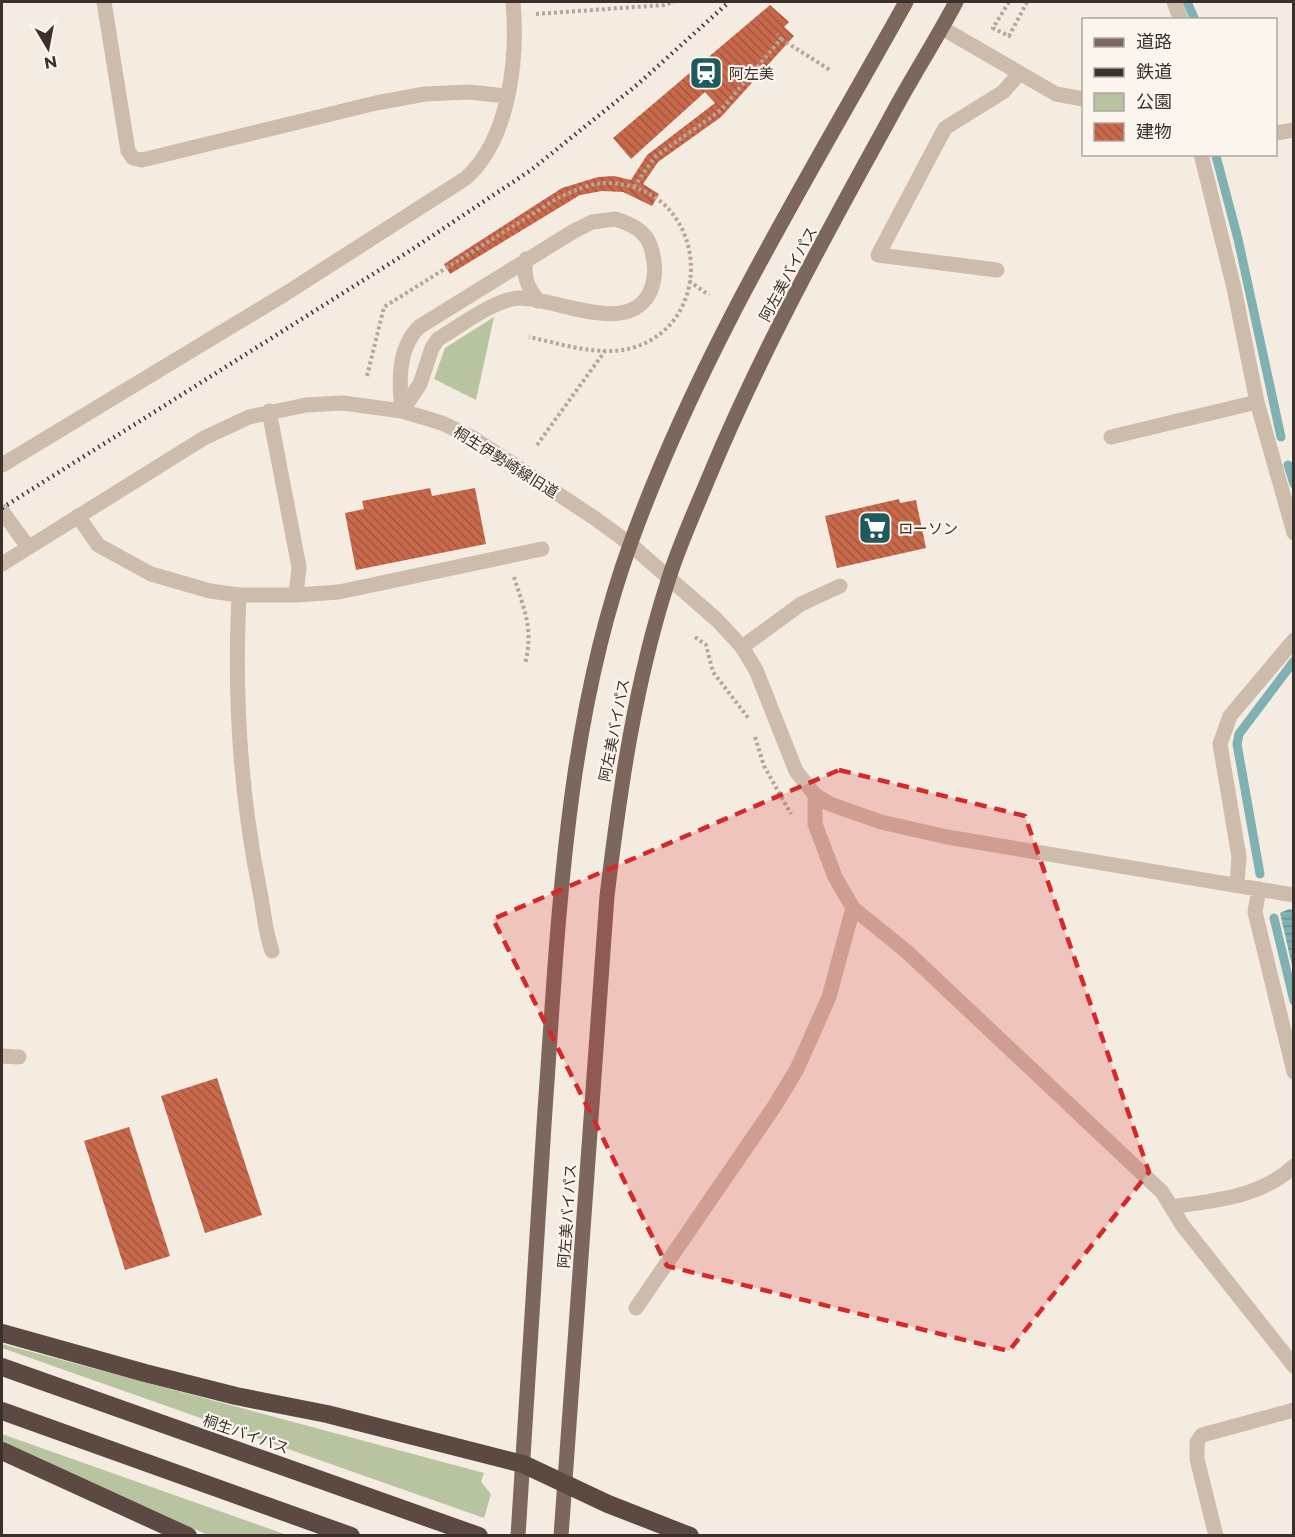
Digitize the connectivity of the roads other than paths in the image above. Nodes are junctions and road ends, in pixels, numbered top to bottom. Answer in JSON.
{"nodes":[{"id":1,"x":104,"y":2,"type":"edge"},
{"id":2,"x":906,"y":2,"type":"edge"},
{"id":3,"x":956,"y":2,"type":"edge"},
{"id":4,"x":1174,"y":2,"type":"edge"},
{"id":5,"x":514,"y":8,"type":"edge"},
{"id":6,"x":1180,"y":18,"type":"edge"},
{"id":7,"x":942,"y":28,"type":"junction"},
{"id":8,"x":1019,"y":74,"type":"junction"},
{"id":9,"x":506,"y":96,"type":"junction"},
{"id":10,"x":1082,"y":99,"type":"edge"},
{"id":11,"x":1293,"y":130,"type":"edge"},
{"id":12,"x":1277,"y":133,"type":"edge"},
{"id":13,"x":1201,"y":156,"type":"edge"},
{"id":14,"x":526,"y":259,"type":"junction"},
{"id":15,"x":997,"y":270,"type":"dead end"},
{"id":16,"x":538,"y":301,"type":"junction"},
{"id":17,"x":1257,"y":402,"type":"junction"},
{"id":18,"x":269,"y":411,"type":"junction"},
{"id":19,"x":402,"y":411,"type":"junction"},
{"id":20,"x":1111,"y":437,"type":"dead end"},
{"id":21,"x":2,"y":465,"type":"edge"},
{"id":22,"x":2,"y":511,"type":"edge"},
{"id":23,"x":78,"y":516,"type":"junction"},
{"id":24,"x":1293,"y":532,"type":"edge"},
{"id":25,"x":630,"y":544,"type":"junction"},
{"id":26,"x":28,"y":547,"type":"junction"},
{"id":27,"x":542,"y":549,"type":"dead end"},
{"id":28,"x":2,"y":564,"type":"edge"},
{"id":29,"x":669,"y":579,"type":"junction"},
{"id":30,"x":840,"y":586,"type":"dead end"},
{"id":31,"x":239,"y":595,"type":"junction"},
{"id":32,"x":296,"y":596,"type":"junction"},
{"id":33,"x":1293,"y":640,"type":"edge"},
{"id":34,"x":742,"y":647,"type":"junction"},
{"id":35,"x":815,"y":795,"type":"junction"},
{"id":36,"x":1237,"y":885,"type":"junction"},
{"id":37,"x":1259,"y":889,"type":"junction"},
{"id":38,"x":1293,"y":895,"type":"edge"},
{"id":39,"x":853,"y":908,"type":"junction"},
{"id":40,"x":272,"y":951,"type":"dead end"},
{"id":41,"x":2,"y":1056,"type":"edge"},
{"id":42,"x":19,"y":1057,"type":"dead end"},
{"id":43,"x":1293,"y":1072,"type":"edge"},
{"id":44,"x":1293,"y":1166,"type":"edge"},
{"id":45,"x":1172,"y":1207,"type":"junction"},
{"id":46,"x":636,"y":1308,"type":"dead end"},
{"id":47,"x":2,"y":1333,"type":"edge"},
{"id":48,"x":1293,"y":1366,"type":"edge"},
{"id":49,"x":2,"y":1367,"type":"edge"},
{"id":50,"x":1293,"y":1410,"type":"edge"},
{"id":51,"x":2,"y":1411,"type":"edge"},
{"id":52,"x":2,"y":1451,"type":"edge"},
{"id":53,"x":523,"y":1464,"type":"junction"},
{"id":54,"x":565,"y":1484,"type":"junction"},
{"id":55,"x":188,"y":1536,"type":"edge"},
{"id":56,"x":351,"y":1536,"type":"edge"},
{"id":57,"x":479,"y":1536,"type":"edge"},
{"id":58,"x":518,"y":1536,"type":"edge"},
{"id":59,"x":561,"y":1536,"type":"edge"},
{"id":60,"x":690,"y":1536,"type":"edge"},
{"id":61,"x":1216,"y":1536,"type":"edge"}],
"edges":[{"from":1,"to":9,"type":"street"},
{"from":2,"to":25,"type":"main road","name":"阿左美バイパス"},
{"from":3,"to":7,"type":"main road","name":"阿左美バイパス"},
{"from":4,"to":6,"type":"street"},
{"from":5,"to":9,"type":"street"},
{"from":7,"to":8,"type":"street"},
{"from":7,"to":29,"type":"main road","name":"阿左美バイパス"},
{"from":8,"to":10,"type":"street"},
{"from":8,"to":15,"type":"street"},
{"from":9,"to":21,"type":"street"},
{"from":11,"to":12,"type":"street"},
{"from":13,"to":17,"type":"street"},
{"from":14,"to":16,"type":"street"},
{"from":14,"to":16,"type":"street"},
{"from":14,"to":19,"type":"street"},
{"from":16,"to":19,"type":"street"},
{"from":17,"to":20,"type":"street"},
{"from":17,"to":24,"type":"street"},
{"from":18,"to":19,"type":"street","name":"桐生伊勢崎線旧道"},
{"from":18,"to":23,"type":"street","name":"桐生伊勢崎線旧道"},
{"from":18,"to":32,"type":"street"},
{"from":19,"to":25,"type":"street","name":"桐生伊勢崎線旧道"},
{"from":22,"to":26,"type":"street"},
{"from":23,"to":26,"type":"street","name":"桐生伊勢崎線旧道"},
{"from":23,"to":31,"type":"street"},
{"from":25,"to":29,"type":"street","name":"桐生伊勢崎線旧道"},
{"from":25,"to":53,"type":"main road","name":"阿左美バイパス"},
{"from":26,"to":28,"type":"street","name":"桐生伊勢崎線旧道"},
{"from":27,"to":32,"type":"street"},
{"from":29,"to":34,"type":"street","name":"桐生伊勢崎線旧道"},
{"from":29,"to":54,"type":"main road","name":"阿左美バイパス"},
{"from":30,"to":34,"type":"street"},
{"from":31,"to":32,"type":"street"},
{"from":31,"to":40,"type":"street"},
{"from":33,"to":36,"type":"street"},
{"from":34,"to":35,"type":"street","name":"桐生伊勢崎線旧道"},
{"from":35,"to":36,"type":"street"},
{"from":35,"to":39,"type":"street"},
{"from":36,"to":37,"type":"street"},
{"from":37,"to":38,"type":"street"},
{"from":37,"to":43,"type":"street"},
{"from":39,"to":45,"type":"street"},
{"from":39,"to":46,"type":"street"},
{"from":41,"to":42,"type":"street"},
{"from":44,"to":45,"type":"street"},
{"from":45,"to":48,"type":"street"},
{"from":47,"to":53,"type":"highway"},
{"from":49,"to":57,"type":"highway","name":"桐生バイパス"},
{"from":50,"to":61,"type":"street"},
{"from":51,"to":56,"type":"highway"},
{"from":52,"to":55,"type":"highway"},
{"from":53,"to":54,"type":"highway"},
{"from":53,"to":58,"type":"main road","name":"阿左美バイパス"},
{"from":54,"to":59,"type":"main road","name":"阿左美バイパス"},
{"from":54,"to":60,"type":"highway"}]}
